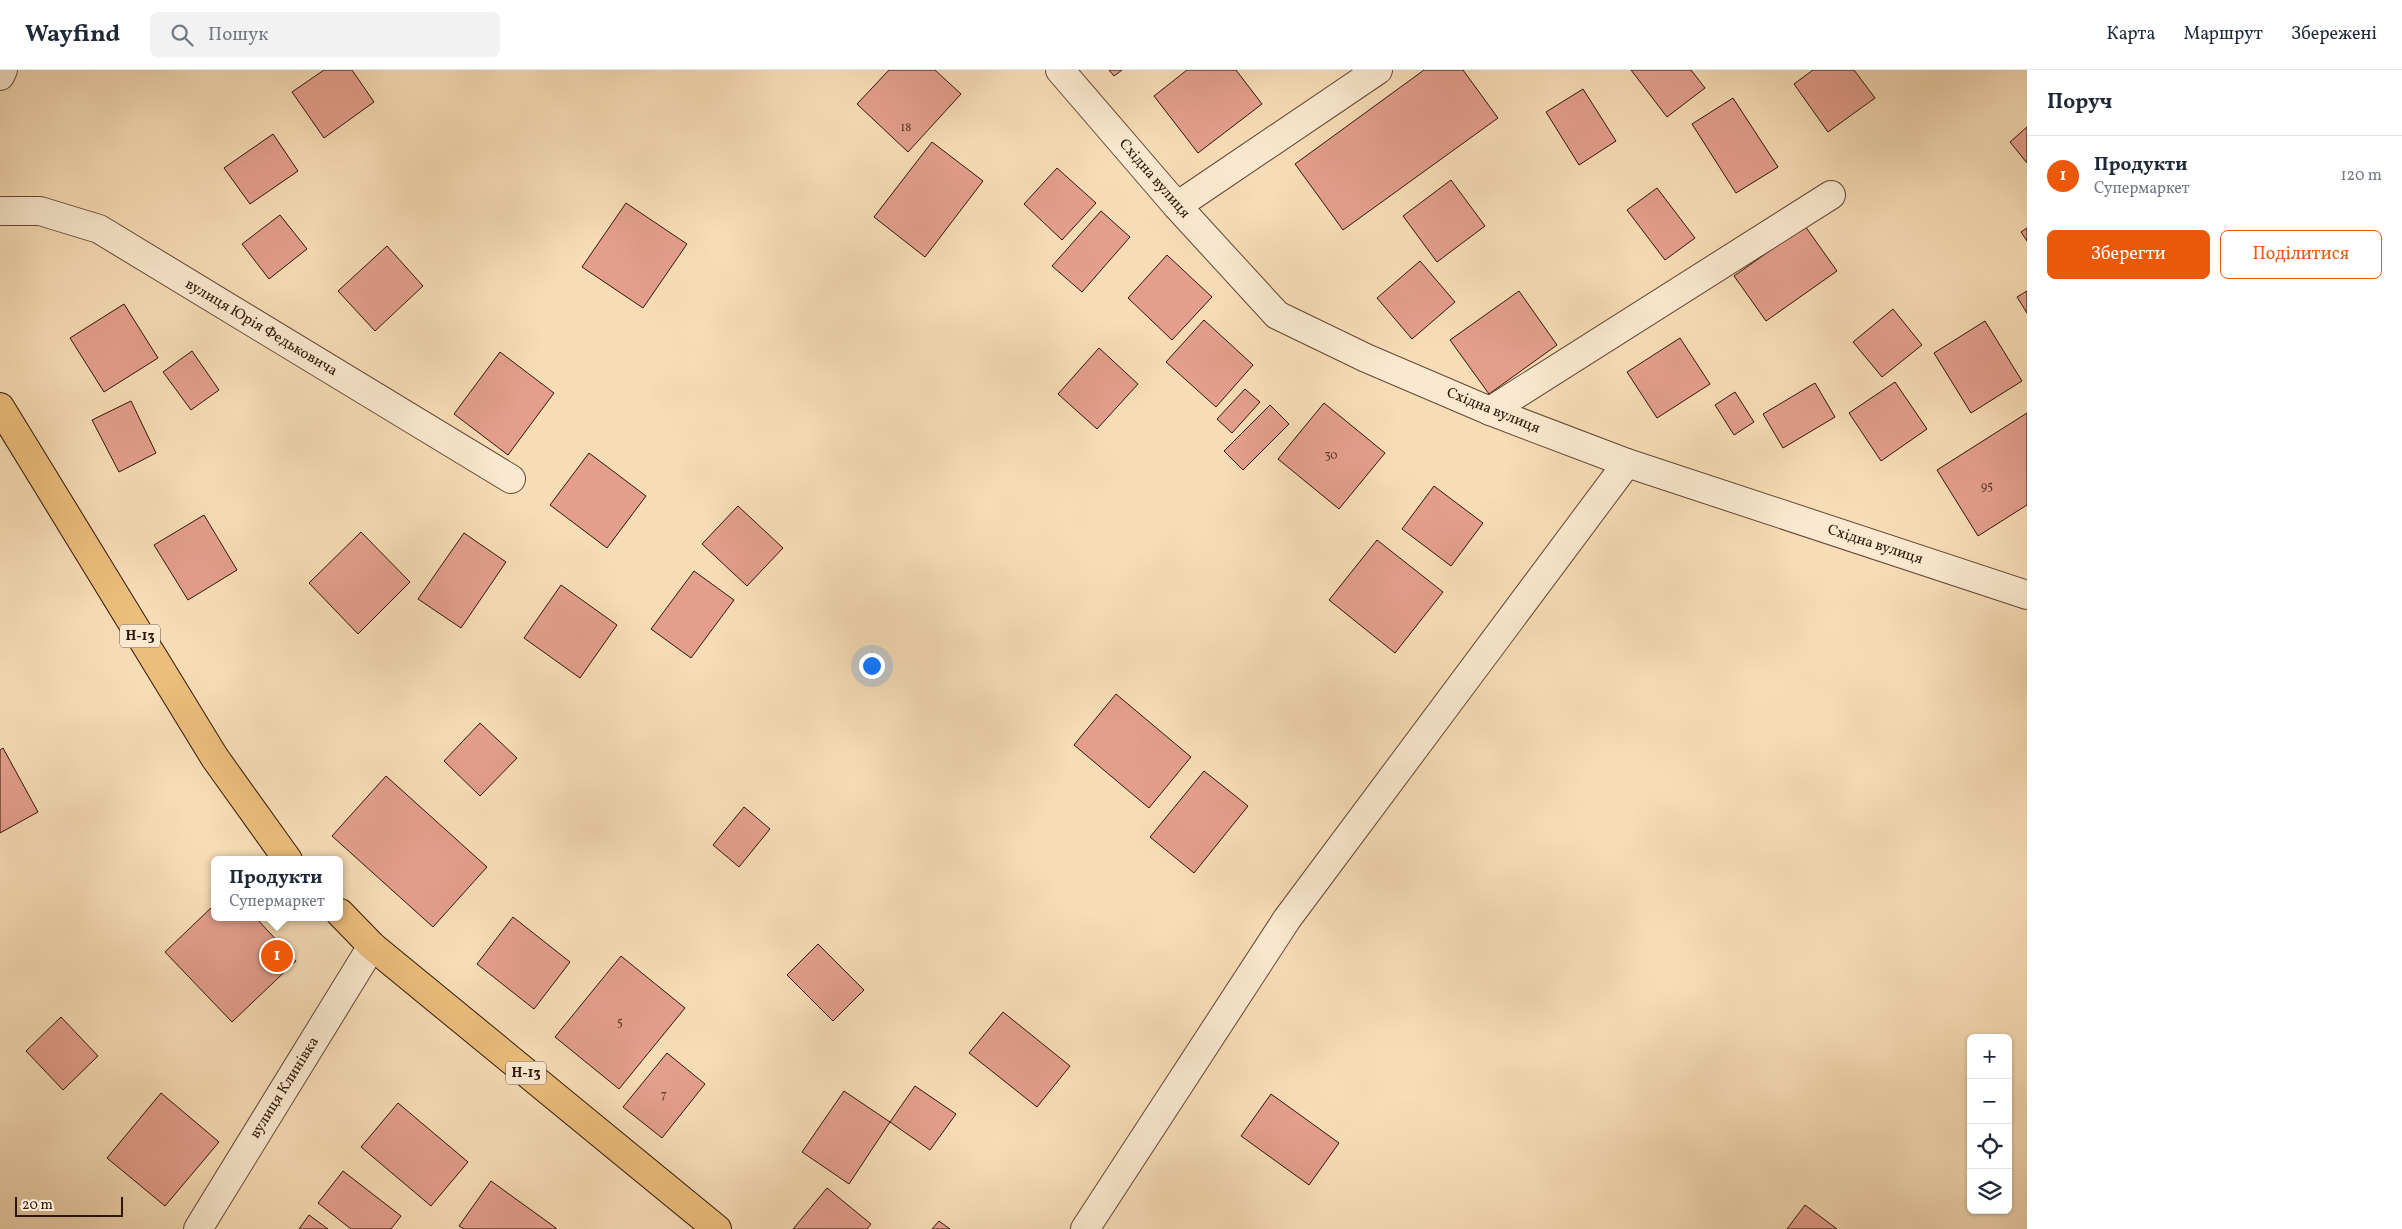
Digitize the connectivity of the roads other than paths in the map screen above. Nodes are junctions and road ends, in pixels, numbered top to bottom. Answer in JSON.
{"nodes":[{"id":1,"x":3,"y":70,"type":"edge"},
{"id":2,"x":1060,"y":70,"type":"edge"},
{"id":3,"x":1378,"y":70,"type":"edge"},
{"id":4,"x":0,"y":76,"type":"edge"},
{"id":5,"x":1831,"y":195,"type":"dead end"},
{"id":6,"x":1177,"y":206,"type":"junction"},
{"id":7,"x":0,"y":211,"type":"edge"},
{"id":8,"x":0,"y":407,"type":"edge"},
{"id":9,"x":1490,"y":411,"type":"junction"},
{"id":10,"x":1627,"y":463,"type":"junction"},
{"id":11,"x":511,"y":479,"type":"dead end"},
{"id":12,"x":2027,"y":595,"type":"edge"},
{"id":13,"x":285,"y":856,"type":"edge"},
{"id":14,"x":343,"y":916,"type":"edge"},
{"id":15,"x":372,"y":946,"type":"junction"},
{"id":16,"x":198,"y":1229,"type":"edge"},
{"id":17,"x":717,"y":1229,"type":"edge"},
{"id":18,"x":1085,"y":1229,"type":"edge"}],
"edges":[{"from":1,"to":4,"type":"street"},
{"from":2,"to":6,"type":"street","name":"Східна вулиця"},
{"from":3,"to":6,"type":"street"},
{"from":5,"to":9,"type":"street"},
{"from":6,"to":9,"type":"street","name":"Східна вулиця"},
{"from":7,"to":11,"type":"street","name":"вулиця Юрія Федьковича"},
{"from":8,"to":13,"type":"main road","number":"Н-13"},
{"from":9,"to":10,"type":"street","name":"Східна вулиця"},
{"from":10,"to":12,"type":"street","name":"Східна вулиця"},
{"from":10,"to":18,"type":"street"},
{"from":14,"to":15,"type":"main road","number":"Н-13"},
{"from":15,"to":16,"type":"street","name":"вулиця Клинівка"},
{"from":15,"to":17,"type":"main road","number":"Н-13"}]}
